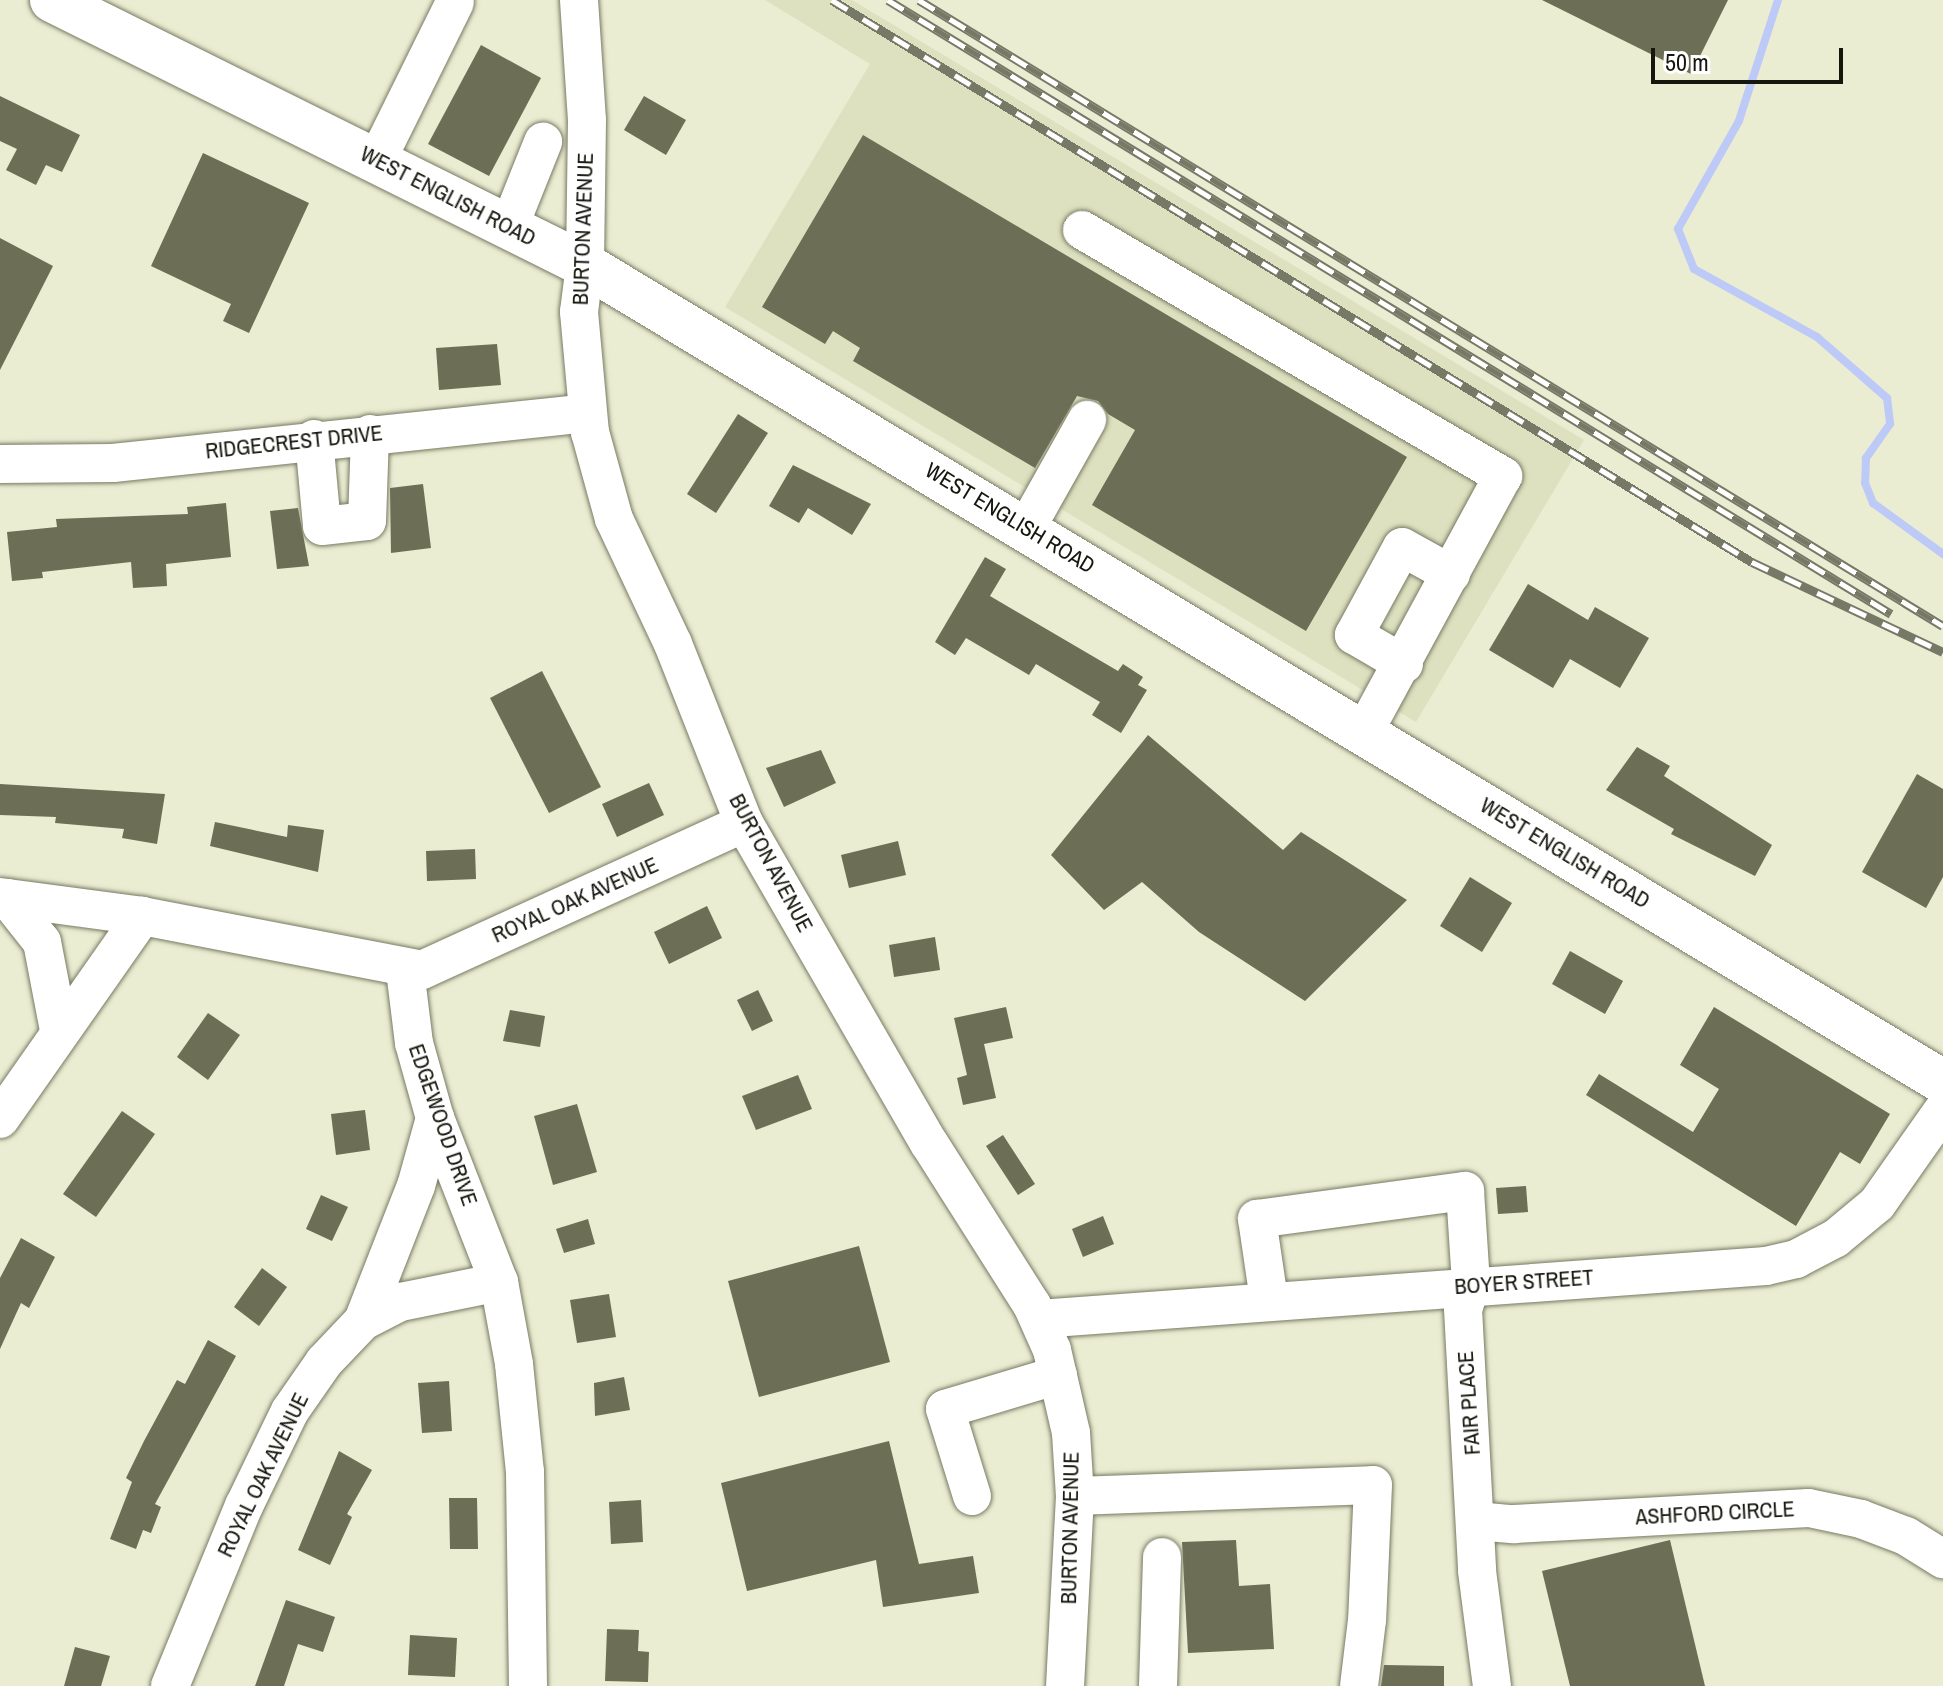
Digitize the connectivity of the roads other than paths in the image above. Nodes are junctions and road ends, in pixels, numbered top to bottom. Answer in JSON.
{"nodes":[{"id":1,"x":52,"y":0,"type":"edge"},
{"id":2,"x":579,"y":0,"type":"edge"},
{"id":3,"x":455,"y":2,"type":"dead end"},
{"id":4,"x":543,"y":142,"type":"dead end"},
{"id":5,"x":376,"y":162,"type":"junction"},
{"id":6,"x":509,"y":227,"type":"junction"},
{"id":7,"x":1082,"y":230,"type":"dead end"},
{"id":8,"x":585,"y":265,"type":"junction"},
{"id":9,"x":587,"y":413,"type":"junction"},
{"id":10,"x":1087,"y":420,"type":"dead end"},
{"id":11,"x":370,"y":434,"type":"junction"},
{"id":12,"x":314,"y":439,"type":"junction"},
{"id":13,"x":0,"y":464,"type":"edge"},
{"id":14,"x":1027,"y":527,"type":"junction"},
{"id":15,"x":1451,"y":574,"type":"junction"},
{"id":16,"x":1404,"y":664,"type":"junction"},
{"id":17,"x":1364,"y":732,"type":"junction"},
{"id":18,"x":744,"y":823,"type":"junction"},
{"id":19,"x":4,"y":897,"type":"edge"},
{"id":20,"x":142,"y":916,"type":"junction"},
{"id":21,"x":405,"y":970,"type":"junction"},
{"id":22,"x":59,"y":1030,"type":"junction"},
{"id":23,"x":1943,"y":1082,"type":"edge"},
{"id":24,"x":1943,"y":1110,"type":"edge"},
{"id":25,"x":435,"y":1118,"type":"junction"},
{"id":26,"x":0,"y":1119,"type":"edge"},
{"id":27,"x":499,"y":1282,"type":"junction"},
{"id":28,"x":1471,"y":1285,"type":"junction"},
{"id":29,"x":1269,"y":1300,"type":"junction"},
{"id":30,"x":1039,"y":1319,"type":"junction"},
{"id":31,"x":363,"y":1321,"type":"junction"},
{"id":32,"x":1058,"y":1375,"type":"junction"},
{"id":33,"x":972,"y":1496,"type":"dead end"},
{"id":34,"x":1075,"y":1496,"type":"junction"},
{"id":35,"x":1476,"y":1521,"type":"junction"},
{"id":36,"x":1162,"y":1557,"type":"dead end"},
{"id":37,"x":1943,"y":1559,"type":"edge"},
{"id":38,"x":170,"y":1686,"type":"edge"},
{"id":39,"x":528,"y":1686,"type":"edge"},
{"id":40,"x":1065,"y":1686,"type":"edge"},
{"id":41,"x":1158,"y":1686,"type":"edge"},
{"id":42,"x":1359,"y":1686,"type":"edge"},
{"id":43,"x":1492,"y":1686,"type":"edge"}],
"edges":[{"from":1,"to":5,"type":"main road","name":"WEST ENGLISH ROAD"},
{"from":2,"to":8,"type":"street","name":"BURTON AVENUE"},
{"from":3,"to":5,"type":"street"},
{"from":4,"to":6,"type":"street"},
{"from":5,"to":6,"type":"main road","name":"WEST ENGLISH ROAD"},
{"from":6,"to":8,"type":"main road","name":"WEST ENGLISH ROAD"},
{"from":7,"to":15,"type":"street"},
{"from":8,"to":9,"type":"street","name":"BURTON AVENUE"},
{"from":8,"to":14,"type":"main road","name":"WEST ENGLISH ROAD"},
{"from":9,"to":11,"type":"street","name":"RIDGECREST DRIVE"},
{"from":9,"to":18,"type":"street","name":"BURTON AVENUE"},
{"from":10,"to":14,"type":"street"},
{"from":11,"to":12,"type":"street","name":"RIDGECREST DRIVE"},
{"from":11,"to":12,"type":"street"},
{"from":12,"to":13,"type":"street","name":"RIDGECREST DRIVE"},
{"from":14,"to":17,"type":"main road","name":"WEST ENGLISH ROAD"},
{"from":15,"to":16,"type":"street"},
{"from":15,"to":16,"type":"street"},
{"from":16,"to":17,"type":"street"},
{"from":17,"to":23,"type":"main road","name":"WEST ENGLISH ROAD"},
{"from":18,"to":21,"type":"street","name":"ROYAL OAK AVENUE"},
{"from":18,"to":30,"type":"street","name":"BURTON AVENUE"},
{"from":19,"to":20,"type":"street"},
{"from":19,"to":22,"type":"street"},
{"from":20,"to":21,"type":"street"},
{"from":20,"to":22,"type":"street"},
{"from":21,"to":25,"type":"street","name":"EDGEWOOD DRIVE"},
{"from":22,"to":26,"type":"street"},
{"from":24,"to":28,"type":"street","name":"BOYER STREET"},
{"from":25,"to":27,"type":"street","name":"EDGEWOOD DRIVE"},
{"from":25,"to":31,"type":"street"},
{"from":27,"to":31,"type":"street","name":"ROYAL OAK AVENUE"},
{"from":27,"to":39,"type":"street","name":"EDGEWOOD DRIVE"},
{"from":28,"to":29,"type":"street","name":"BOYER STREET"},
{"from":28,"to":29,"type":"street","name":"FAIR PLACE"},
{"from":28,"to":35,"type":"street","name":"FAIR PLACE"},
{"from":29,"to":30,"type":"street","name":"BOYER STREET"},
{"from":30,"to":32,"type":"street","name":"BURTON AVENUE"},
{"from":31,"to":38,"type":"street","name":"ROYAL OAK AVENUE"},
{"from":32,"to":33,"type":"street"},
{"from":32,"to":34,"type":"street","name":"BURTON AVENUE"},
{"from":34,"to":40,"type":"street","name":"BURTON AVENUE"},
{"from":34,"to":42,"type":"street"},
{"from":35,"to":37,"type":"street","name":"ASHFORD CIRCLE"},
{"from":35,"to":43,"type":"street","name":"FAIR PLACE"},
{"from":36,"to":41,"type":"street"}]}
